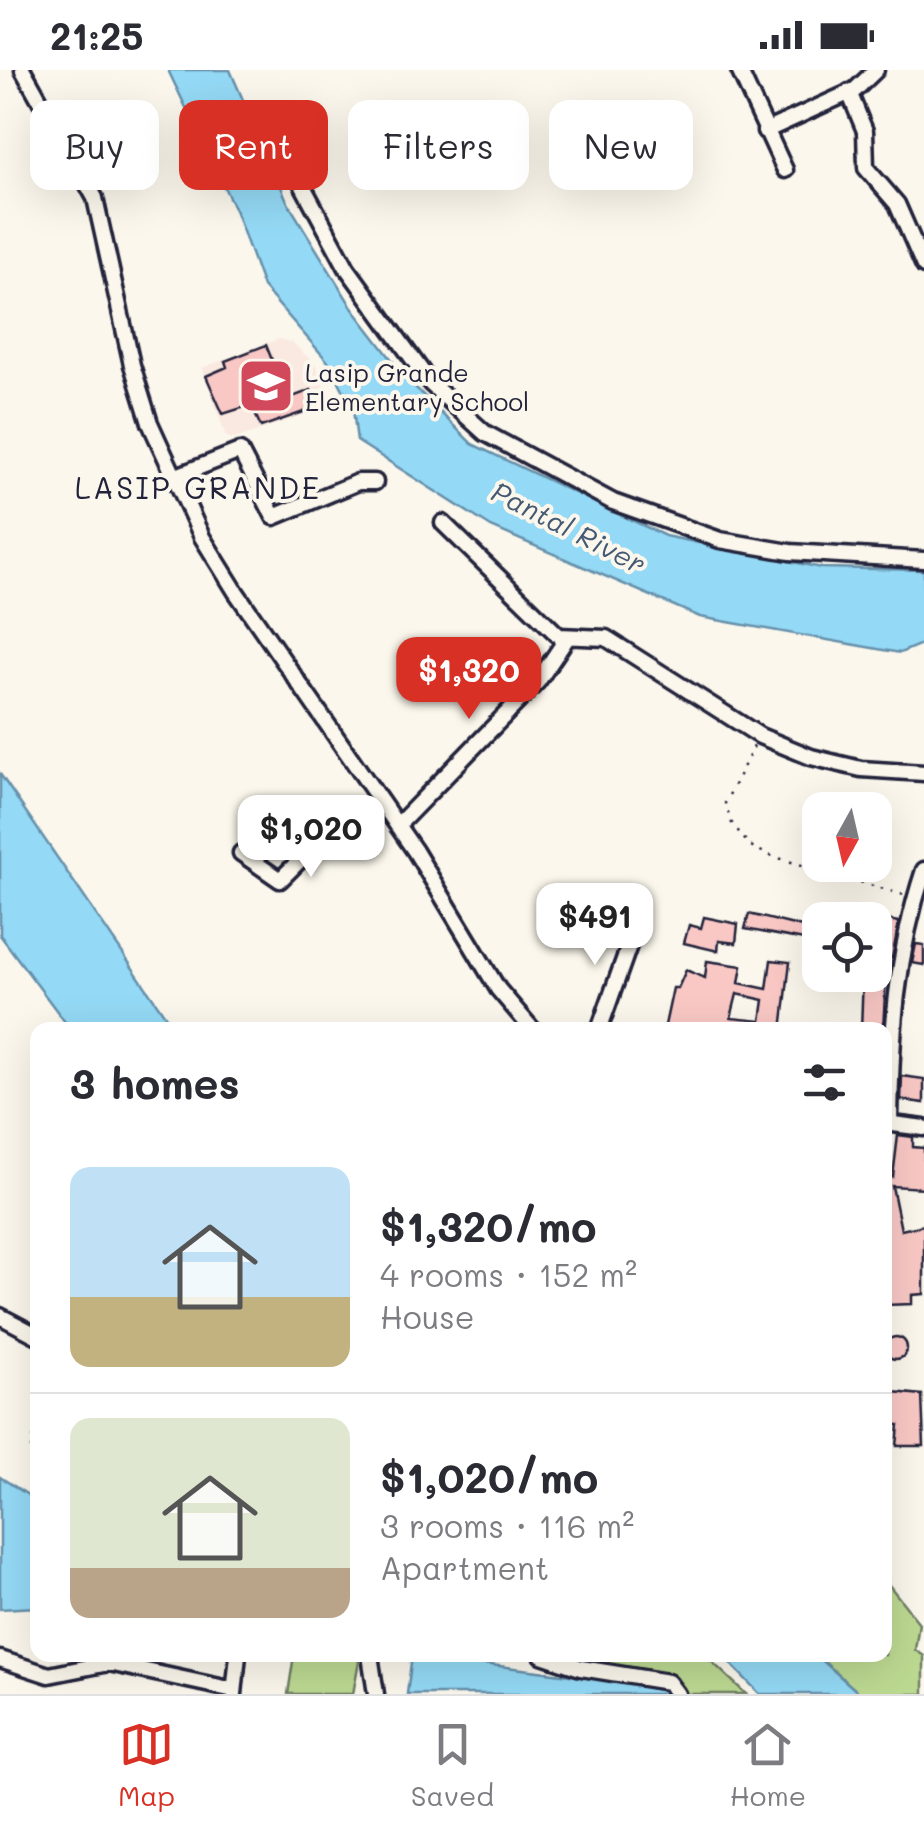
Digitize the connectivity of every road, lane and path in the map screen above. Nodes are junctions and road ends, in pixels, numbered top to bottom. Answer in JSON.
{"nodes":[{"id":1,"x":23,"y":70,"type":"edge"},
{"id":2,"x":739,"y":70,"type":"edge"},
{"id":3,"x":876,"y":70,"type":"edge"},
{"id":4,"x":850,"y":92,"type":"junction"},
{"id":5,"x":765,"y":131,"type":"junction"},
{"id":6,"x":785,"y":170,"type":"dead end"},
{"id":7,"x":305,"y":190,"type":"edge"},
{"id":8,"x":924,"y":266,"type":"edge"},
{"id":9,"x":174,"y":476,"type":"junction"},
{"id":10,"x":375,"y":482,"type":"dead end"},
{"id":11,"x":443,"y":524,"type":"dead end"},
{"id":12,"x":924,"y":560,"type":"edge"},
{"id":13,"x":567,"y":638,"type":"junction"},
{"id":14,"x":760,"y":736,"type":"junction"},
{"id":15,"x":924,"y":773,"type":"edge"},
{"id":16,"x":382,"y":803,"type":"junction"},
{"id":17,"x":398,"y":825,"type":"junction"},
{"id":18,"x":241,"y":853,"type":"dead end"},
{"id":19,"x":924,"y":870,"type":"edge"},
{"id":20,"x":915,"y":898,"type":"junction"},
{"id":21,"x":637,"y":923,"type":"dead end"},
{"id":22,"x":525,"y":1022,"type":"edge"},
{"id":23,"x":601,"y":1022,"type":"edge"},
{"id":24,"x":892,"y":1036,"type":"edge"},
{"id":25,"x":892,"y":1124,"type":"edge"},
{"id":26,"x":924,"y":1128,"type":"edge"},
{"id":27,"x":0,"y":1316,"type":"edge"},
{"id":28,"x":30,"y":1332,"type":"edge"},
{"id":29,"x":0,"y":1659,"type":"edge"},
{"id":30,"x":237,"y":1662,"type":"edge"},
{"id":31,"x":371,"y":1662,"type":"edge"},
{"id":32,"x":563,"y":1662,"type":"edge"},
{"id":33,"x":234,"y":1692,"type":"edge"},
{"id":34,"x":376,"y":1694,"type":"edge"},
{"id":35,"x":677,"y":1694,"type":"edge"}],
"edges":[{"from":1,"to":9,"type":"street"},
{"from":2,"to":5,"type":"street"},
{"from":3,"to":4,"type":"street"},
{"from":4,"to":5,"type":"street"},
{"from":4,"to":8,"type":"street"},
{"from":5,"to":6,"type":"street"},
{"from":7,"to":12,"type":"street"},
{"from":9,"to":10,"type":"street"},
{"from":9,"to":16,"type":"street"},
{"from":11,"to":13,"type":"street"},
{"from":13,"to":14,"type":"street"},
{"from":13,"to":17,"type":"street"},
{"from":14,"to":15,"type":"street"},
{"from":14,"to":20,"type":"path"},
{"from":16,"to":17,"type":"street"},
{"from":16,"to":18,"type":"street"},
{"from":17,"to":22,"type":"street"},
{"from":19,"to":20,"type":"street"},
{"from":20,"to":24,"type":"street"},
{"from":21,"to":23,"type":"street"},
{"from":25,"to":26,"type":"street"},
{"from":27,"to":28,"type":"street"},
{"from":29,"to":33,"type":"street"},
{"from":30,"to":33,"type":"street"},
{"from":31,"to":34,"type":"street"},
{"from":32,"to":35,"type":"street"}]}
